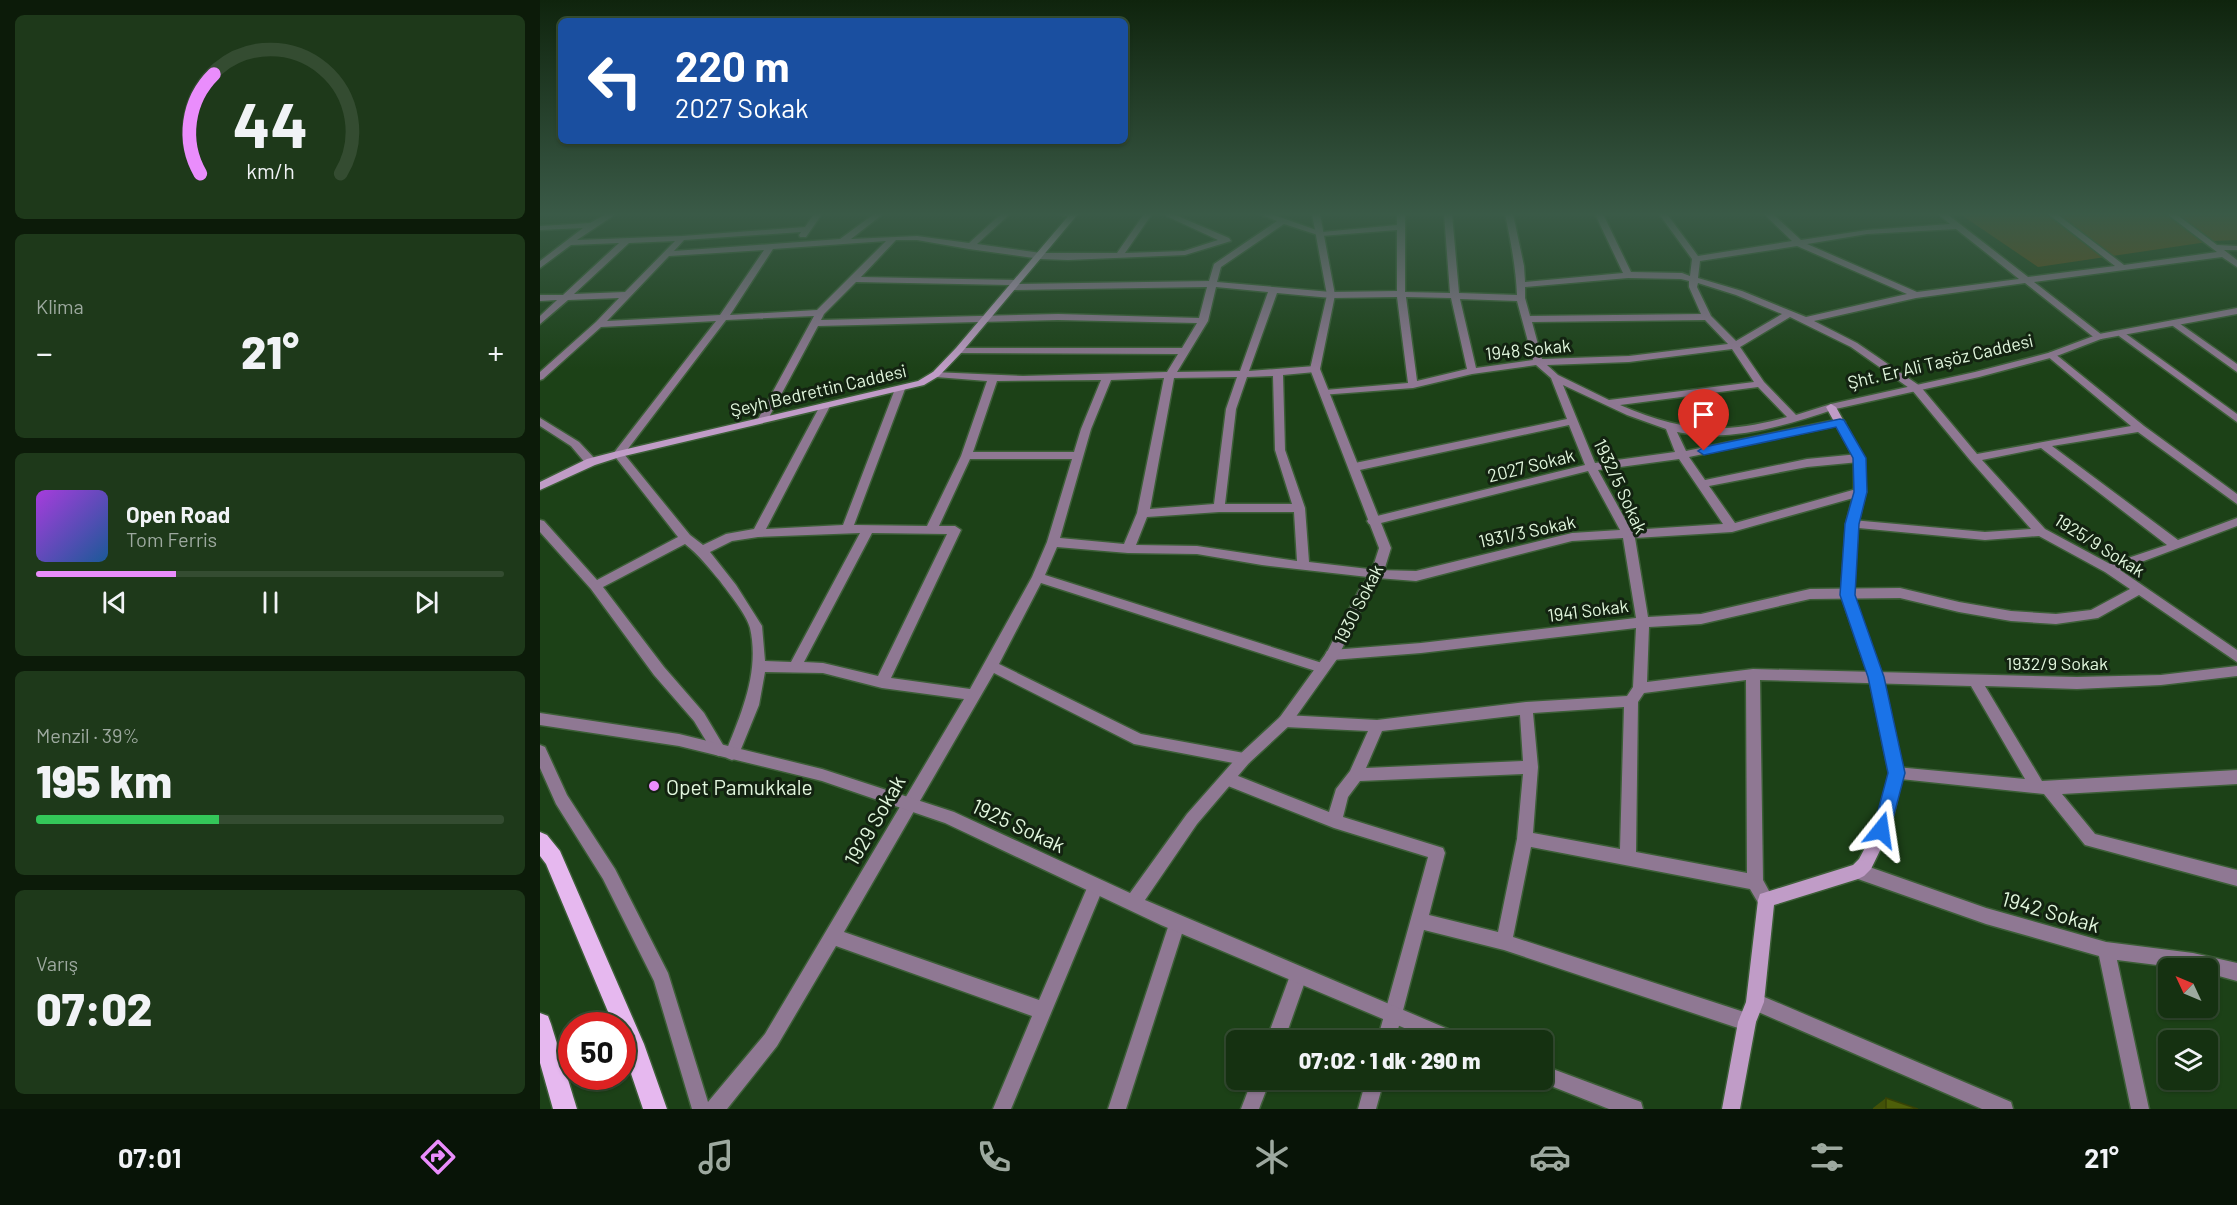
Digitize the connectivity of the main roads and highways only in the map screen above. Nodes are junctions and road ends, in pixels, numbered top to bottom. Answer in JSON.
{"nodes":[{"id":1,"x":1032,"y":266,"type":"edge"},
{"id":2,"x":1831,"y":407,"type":"road end"},
{"id":3,"x":540,"y":486,"type":"edge"},
{"id":4,"x":540,"y":841,"type":"edge"},
{"id":5,"x":540,"y":1024,"type":"edge"},
{"id":6,"x":565,"y":1109,"type":"edge"},
{"id":7,"x":655,"y":1109,"type":"edge"},
{"id":8,"x":1731,"y":1109,"type":"edge"}],
"edges":[{"from":1,"to":3,"type":"main road","name":"Şeyh Bedrettin Caddesi"},
{"from":2,"to":8,"type":"main road","name":"Şht. Er Ali Taşöz Caddesi"},
{"from":4,"to":7,"type":"main road"},
{"from":5,"to":6,"type":"main road"}]}
